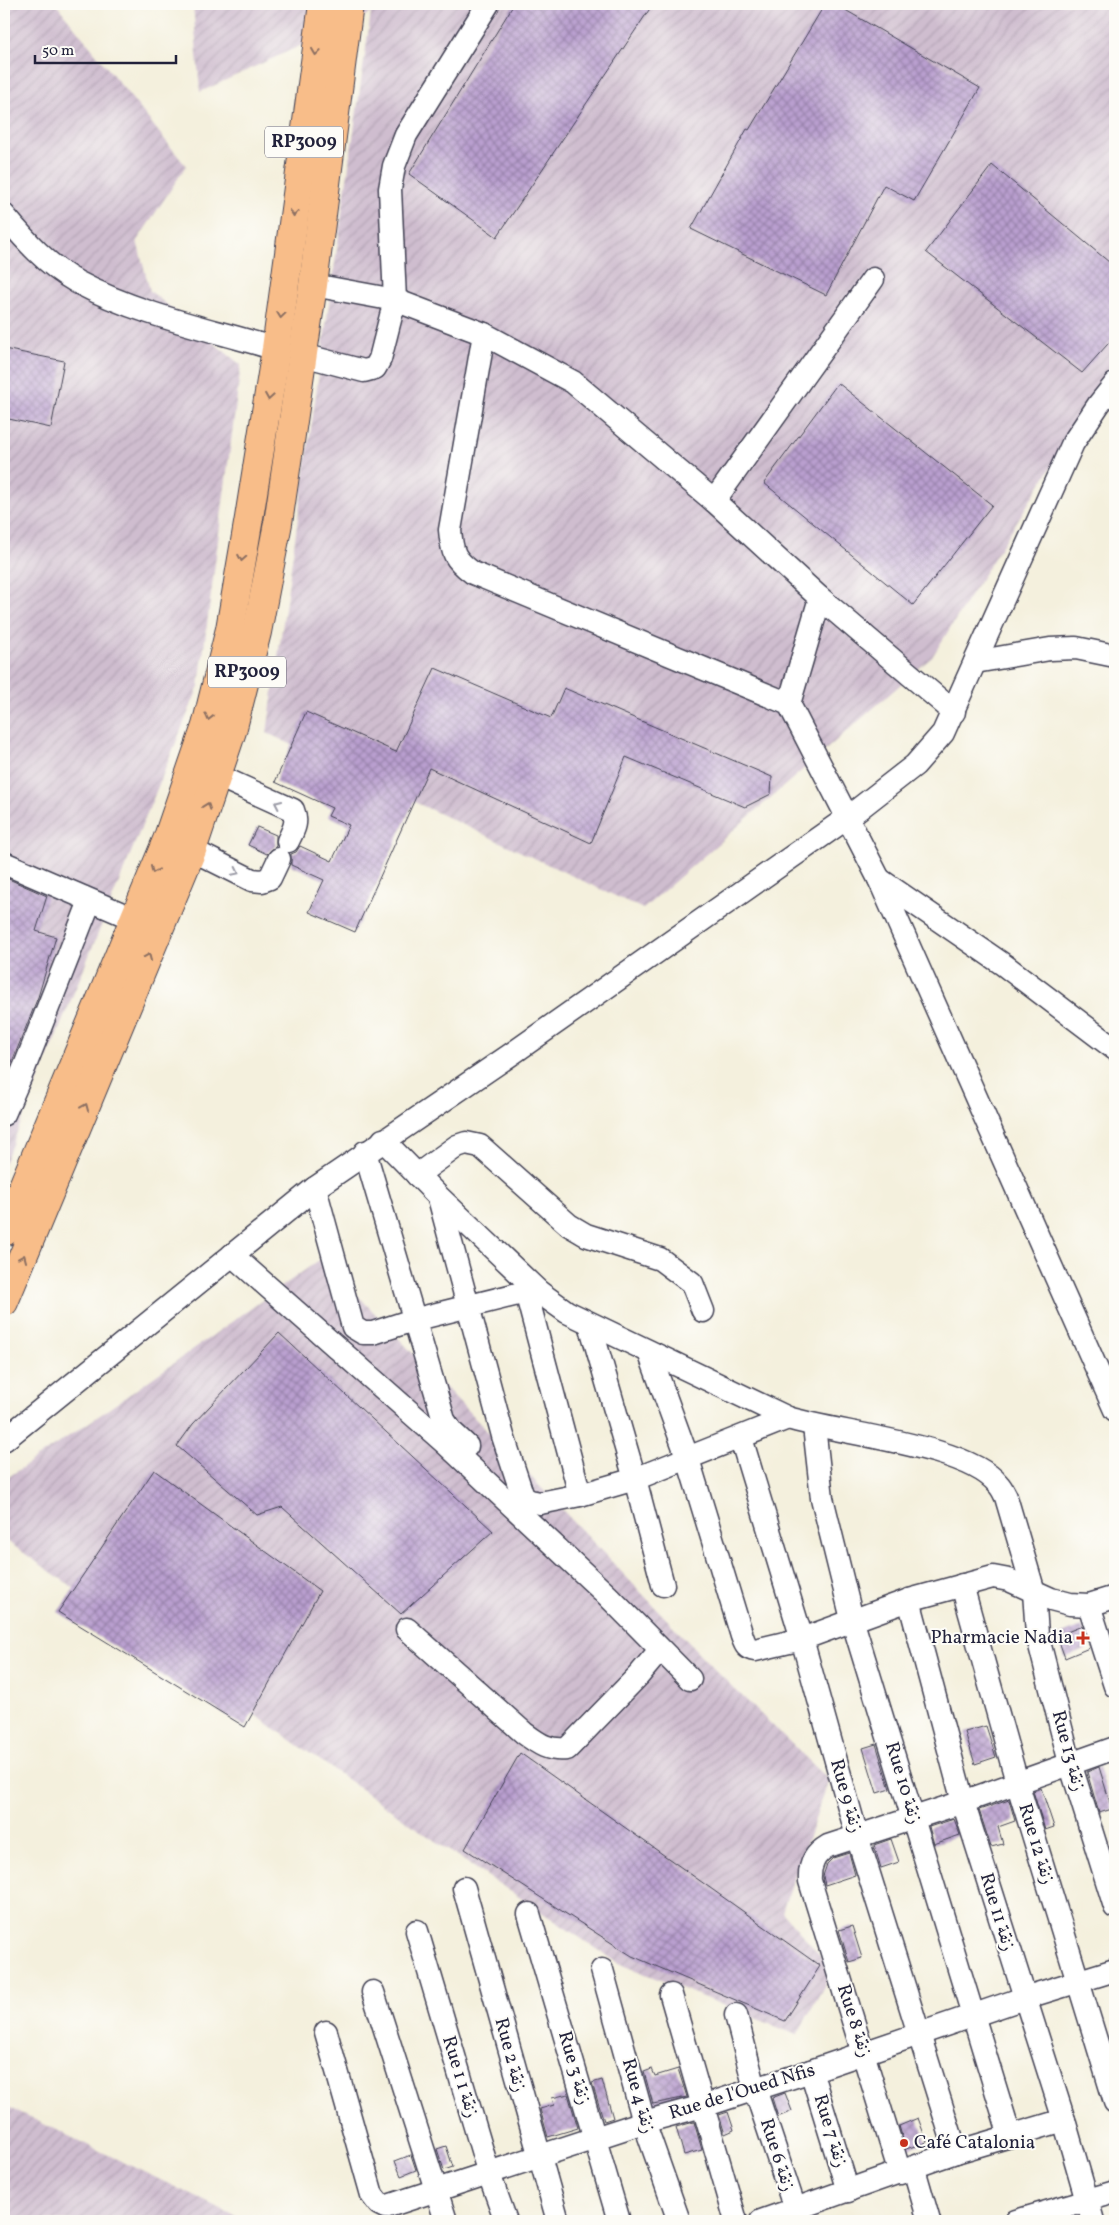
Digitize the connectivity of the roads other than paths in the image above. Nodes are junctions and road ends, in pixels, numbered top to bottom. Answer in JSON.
{"nodes":[{"id":1,"x":323,"y":4,"type":"edge"},
{"id":2,"x":349,"y":4,"type":"edge"},
{"id":3,"x":488,"y":4,"type":"edge"},
{"id":4,"x":4,"y":215,"type":"edge"},
{"id":5,"x":873,"y":278,"type":"dead end"},
{"id":6,"x":313,"y":285,"type":"junction"},
{"id":7,"x":395,"y":300,"type":"junction"},
{"id":8,"x":484,"y":334,"type":"junction"},
{"id":9,"x":276,"y":349,"type":"junction"},
{"id":10,"x":303,"y":355,"type":"junction"},
{"id":11,"x":1115,"y":384,"type":"edge"},
{"id":12,"x":714,"y":502,"type":"junction"},
{"id":13,"x":820,"y":598,"type":"junction"},
{"id":14,"x":1115,"y":656,"type":"edge"},
{"id":15,"x":976,"y":662,"type":"junction"},
{"id":16,"x":789,"y":704,"type":"junction"},
{"id":17,"x":954,"y":712,"type":"junction"},
{"id":18,"x":218,"y":776,"type":"junction"},
{"id":19,"x":847,"y":818,"type":"junction"},
{"id":20,"x":192,"y":850,"type":"junction"},
{"id":21,"x":4,"y":863,"type":"edge"},
{"id":22,"x":880,"y":879,"type":"junction"},
{"id":23,"x":90,"y":900,"type":"junction"},
{"id":24,"x":134,"y":919,"type":"junction"},
{"id":25,"x":1115,"y":1049,"type":"edge"},
{"id":26,"x":4,"y":1114,"type":"edge"},
{"id":27,"x":374,"y":1146,"type":"junction"},
{"id":28,"x":417,"y":1175,"type":"junction"},
{"id":29,"x":315,"y":1188,"type":"junction"},
{"id":30,"x":438,"y":1197,"type":"junction"},
{"id":31,"x":4,"y":1230,"type":"edge"},
{"id":32,"x":232,"y":1254,"type":"junction"},
{"id":33,"x":533,"y":1292,"type":"junction"},
{"id":34,"x":4,"y":1302,"type":"edge"},
{"id":35,"x":470,"y":1307,"type":"junction"},
{"id":36,"x":702,"y":1311,"type":"dead end"},
{"id":37,"x":413,"y":1320,"type":"junction"},
{"id":38,"x":590,"y":1324,"type":"junction"},
{"id":39,"x":649,"y":1352,"type":"junction"},
{"id":40,"x":1115,"y":1410,"type":"edge"},
{"id":41,"x":788,"y":1418,"type":"junction"},
{"id":42,"x":814,"y":1426,"type":"junction"},
{"id":43,"x":741,"y":1438,"type":"junction"},
{"id":44,"x":4,"y":1440,"type":"edge"},
{"id":45,"x":688,"y":1459,"type":"junction"},
{"id":46,"x":635,"y":1479,"type":"junction"},
{"id":47,"x":580,"y":1495,"type":"junction"},
{"id":48,"x":523,"y":1497,"type":"junction"},
{"id":49,"x":962,"y":1584,"type":"junction"},
{"id":50,"x":663,"y":1585,"type":"dead end"},
{"id":51,"x":1034,"y":1592,"type":"junction"},
{"id":52,"x":1115,"y":1597,"type":"edge"},
{"id":53,"x":908,"y":1600,"type":"junction"},
{"id":54,"x":1089,"y":1605,"type":"junction"},
{"id":55,"x":852,"y":1619,"type":"junction"},
{"id":56,"x":407,"y":1629,"type":"dead end"},
{"id":57,"x":802,"y":1639,"type":"junction"},
{"id":58,"x":660,"y":1650,"type":"junction"},
{"id":59,"x":690,"y":1678,"type":"dead end"},
{"id":60,"x":1115,"y":1686,"type":"edge"},
{"id":61,"x":1115,"y":1748,"type":"edge"},
{"id":62,"x":1070,"y":1763,"type":"junction"},
{"id":63,"x":1017,"y":1782,"type":"junction"},
{"id":64,"x":963,"y":1802,"type":"junction"},
{"id":65,"x":914,"y":1817,"type":"junction"},
{"id":66,"x":858,"y":1836,"type":"junction"},
{"id":67,"x":464,"y":1888,"type":"dead end"},
{"id":68,"x":1115,"y":1907,"type":"edge"},
{"id":69,"x":529,"y":1914,"type":"dead end"},
{"id":70,"x":417,"y":1931,"type":"dead end"},
{"id":71,"x":602,"y":1970,"type":"dead end"},
{"id":72,"x":1115,"y":1970,"type":"edge"},
{"id":73,"x":1078,"y":1983,"type":"junction"},
{"id":74,"x":373,"y":1992,"type":"dead end"},
{"id":75,"x":671,"y":1995,"type":"dead end"},
{"id":76,"x":1024,"y":1998,"type":"junction"},
{"id":77,"x":736,"y":2015,"type":"dead end"},
{"id":78,"x":974,"y":2017,"type":"junction"},
{"id":79,"x":326,"y":2032,"type":"dead end"},
{"id":80,"x":920,"y":2035,"type":"junction"},
{"id":81,"x":864,"y":2053,"type":"junction"},
{"id":82,"x":811,"y":2071,"type":"junction"},
{"id":83,"x":755,"y":2089,"type":"junction"},
{"id":84,"x":1115,"y":2102,"type":"edge"},
{"id":85,"x":703,"y":2106,"type":"junction"},
{"id":86,"x":1064,"y":2120,"type":"junction"},
{"id":87,"x":644,"y":2122,"type":"junction"},
{"id":88,"x":1010,"y":2136,"type":"junction"},
{"id":89,"x":594,"y":2139,"type":"junction"},
{"id":90,"x":956,"y":2152,"type":"junction"},
{"id":91,"x":538,"y":2157,"type":"junction"},
{"id":92,"x":907,"y":2171,"type":"junction"},
{"id":93,"x":489,"y":2174,"type":"junction"},
{"id":94,"x":436,"y":2190,"type":"junction"},
{"id":95,"x":848,"y":2191,"type":"junction"},
{"id":96,"x":1115,"y":2192,"type":"edge"},
{"id":97,"x":795,"y":2208,"type":"junction"},
{"id":98,"x":1090,"y":2211,"type":"edge"},
{"id":99,"x":446,"y":2221,"type":"edge"},
{"id":100,"x":506,"y":2221,"type":"edge"},
{"id":101,"x":558,"y":2221,"type":"edge"},
{"id":102,"x":619,"y":2221,"type":"edge"},
{"id":103,"x":679,"y":2221,"type":"edge"},
{"id":104,"x":736,"y":2221,"type":"edge"},
{"id":105,"x":761,"y":2221,"type":"edge"},
{"id":106,"x":928,"y":2221,"type":"edge"},
{"id":107,"x":1016,"y":2221,"type":"edge"}],
"edges":[{"from":1,"to":9,"type":"main road","number":"RP3009","one_way":true},
{"from":2,"to":6,"type":"main road","number":"RP3009"},
{"from":3,"to":7,"type":"street"},
{"from":4,"to":9,"type":"street"},
{"from":5,"to":12,"type":"street"},
{"from":6,"to":7,"type":"street"},
{"from":6,"to":10,"type":"main road","number":"RP3009"},
{"from":7,"to":8,"type":"street"},
{"from":7,"to":10,"type":"street"},
{"from":8,"to":12,"type":"street"},
{"from":8,"to":16,"type":"street"},
{"from":9,"to":24,"type":"main road","number":"RP3009","one_way":true},
{"from":10,"to":18,"type":"main road","number":"RP3009"},
{"from":11,"to":15,"type":"street"},
{"from":12,"to":13,"type":"street"},
{"from":13,"to":16,"type":"street"},
{"from":13,"to":17,"type":"street"},
{"from":14,"to":15,"type":"street"},
{"from":15,"to":17,"type":"street"},
{"from":16,"to":19,"type":"street"},
{"from":17,"to":19,"type":"street"},
{"from":20,"to":18,"type":"main road","number":"RP3009","one_way":true},
{"from":20,"to":18,"type":"street","one_way":true},
{"from":19,"to":22,"type":"street"},
{"from":19,"to":27,"type":"street"},
{"from":34,"to":20,"type":"main road","number":"RP3009","one_way":true},
{"from":21,"to":23,"type":"street"},
{"from":22,"to":25,"type":"street"},
{"from":22,"to":40,"type":"street"},
{"from":23,"to":24,"type":"street"},
{"from":23,"to":26,"type":"street"},
{"from":24,"to":31,"type":"main road","number":"RP3009"},
{"from":27,"to":28,"type":"street","name":"Rue 13 زنقة"},
{"from":27,"to":29,"type":"street"},
{"from":27,"to":37,"type":"street"},
{"from":28,"to":30,"type":"street","name":"Rue 13 زنقة"},
{"from":28,"to":36,"type":"street"},
{"from":29,"to":32,"type":"street"},
{"from":29,"to":37,"type":"street"},
{"from":30,"to":33,"type":"street","name":"Rue 13 زنقة"},
{"from":30,"to":35,"type":"street"},
{"from":32,"to":44,"type":"street"},
{"from":32,"to":58,"type":"street"},
{"from":33,"to":35,"type":"street"},
{"from":33,"to":38,"type":"street","name":"Rue 13 زنقة"},
{"from":33,"to":47,"type":"street"},
{"from":35,"to":37,"type":"street"},
{"from":35,"to":48,"type":"street"},
{"from":37,"to":48,"type":"street"},
{"from":38,"to":39,"type":"street","name":"Rue 13 زنقة"},
{"from":38,"to":46,"type":"street"},
{"from":39,"to":41,"type":"street","name":"Rue 13 زنقة"},
{"from":39,"to":45,"type":"street"},
{"from":41,"to":42,"type":"street","name":"Rue 13 زنقة"},
{"from":41,"to":43,"type":"street"},
{"from":42,"to":51,"type":"street","name":"Rue 13 زنقة"},
{"from":42,"to":55,"type":"street","name":"Rue 10 زنقة"},
{"from":43,"to":45,"type":"street"},
{"from":43,"to":57,"type":"street","name":"Rue 9 زنقة"},
{"from":45,"to":46,"type":"street"},
{"from":45,"to":57,"type":"street"},
{"from":46,"to":47,"type":"street"},
{"from":46,"to":50,"type":"street"},
{"from":47,"to":48,"type":"street"},
{"from":49,"to":51,"type":"street"},
{"from":49,"to":53,"type":"street"},
{"from":49,"to":63,"type":"street","name":"Rue 12 زنقة"},
{"from":51,"to":54,"type":"street"},
{"from":51,"to":62,"type":"street","name":"Rue 13 زنقة"},
{"from":52,"to":54,"type":"street"},
{"from":53,"to":55,"type":"street"},
{"from":53,"to":64,"type":"street","name":"Rue 11 زنقة"},
{"from":54,"to":60,"type":"street"},
{"from":55,"to":57,"type":"street"},
{"from":55,"to":65,"type":"street","name":"Rue 10 زنقة"},
{"from":56,"to":58,"type":"street"},
{"from":57,"to":66,"type":"street","name":"Rue 9 زنقة"},
{"from":58,"to":59,"type":"street"},
{"from":61,"to":62,"type":"street"},
{"from":62,"to":63,"type":"street"},
{"from":62,"to":68,"type":"street","name":"Rue 13 زنقة"},
{"from":63,"to":64,"type":"street"},
{"from":63,"to":73,"type":"street","name":"Rue 12 زنقة"},
{"from":64,"to":65,"type":"street"},
{"from":64,"to":76,"type":"street","name":"Rue 11 زنقة"},
{"from":65,"to":66,"type":"street"},
{"from":65,"to":78,"type":"street","name":"Rue 10 زنقة"},
{"from":66,"to":80,"type":"street","name":"Rue 9 زنقة"},
{"from":66,"to":81,"type":"street","name":"Rue 8 زنقة"},
{"from":67,"to":91,"type":"street","name":"Rue 2 زنقة"},
{"from":69,"to":89,"type":"street","name":"Rue 3 زنقة"},
{"from":70,"to":93,"type":"street","name":"Rue 1 زنقة 1"},
{"from":71,"to":87,"type":"street","name":"Rue 4 زنقة"},
{"from":72,"to":73,"type":"street","name":"Rue de l'Oued Nfis"},
{"from":73,"to":76,"type":"street","name":"Rue de l'Oued Nfis"},
{"from":73,"to":84,"type":"street","name":"Rue 12 زنقة"},
{"from":74,"to":94,"type":"street"},
{"from":75,"to":85,"type":"street"},
{"from":76,"to":78,"type":"street","name":"Rue de l'Oued Nfis"},
{"from":76,"to":86,"type":"street","name":"Rue 11 زنقة"},
{"from":77,"to":83,"type":"street","name":"Rue 6 زنقة"},
{"from":78,"to":80,"type":"street","name":"Rue de l'Oued Nfis"},
{"from":78,"to":88,"type":"street","name":"Rue 10 زنقة"},
{"from":79,"to":94,"type":"street","name":"Rue de l'Oued Nfis"},
{"from":80,"to":81,"type":"street","name":"Rue de l'Oued Nfis"},
{"from":80,"to":90,"type":"street","name":"Rue 9 زنقة"},
{"from":81,"to":82,"type":"street","name":"Rue de l'Oued Nfis"},
{"from":81,"to":92,"type":"street","name":"Rue 8 زنقة"},
{"from":82,"to":83,"type":"street","name":"Rue de l'Oued Nfis"},
{"from":82,"to":95,"type":"street","name":"Rue 7 زنقة"},
{"from":83,"to":85,"type":"street","name":"Rue de l'Oued Nfis"},
{"from":83,"to":97,"type":"street","name":"Rue 6 زنقة"},
{"from":85,"to":87,"type":"street","name":"Rue de l'Oued Nfis"},
{"from":85,"to":104,"type":"street"},
{"from":86,"to":88,"type":"street"},
{"from":86,"to":98,"type":"street","name":"Rue 11 زنقة"},
{"from":87,"to":89,"type":"street","name":"Rue de l'Oued Nfis"},
{"from":87,"to":103,"type":"street","name":"Rue 4 زنقة"},
{"from":88,"to":90,"type":"street"},
{"from":89,"to":91,"type":"street","name":"Rue de l'Oued Nfis"},
{"from":89,"to":102,"type":"street","name":"Rue 3 زنقة"},
{"from":90,"to":92,"type":"street"},
{"from":91,"to":93,"type":"street","name":"Rue de l'Oued Nfis"},
{"from":91,"to":101,"type":"street","name":"Rue 2 زنقة"},
{"from":92,"to":95,"type":"street"},
{"from":92,"to":106,"type":"street","name":"Rue 8 زنقة"},
{"from":93,"to":94,"type":"street","name":"Rue de l'Oued Nfis"},
{"from":93,"to":100,"type":"street","name":"Rue 1 زنقة 1"},
{"from":94,"to":99,"type":"street"},
{"from":95,"to":97,"type":"street"},
{"from":96,"to":98,"type":"street"},
{"from":97,"to":105,"type":"street"},
{"from":98,"to":107,"type":"street"}]}
